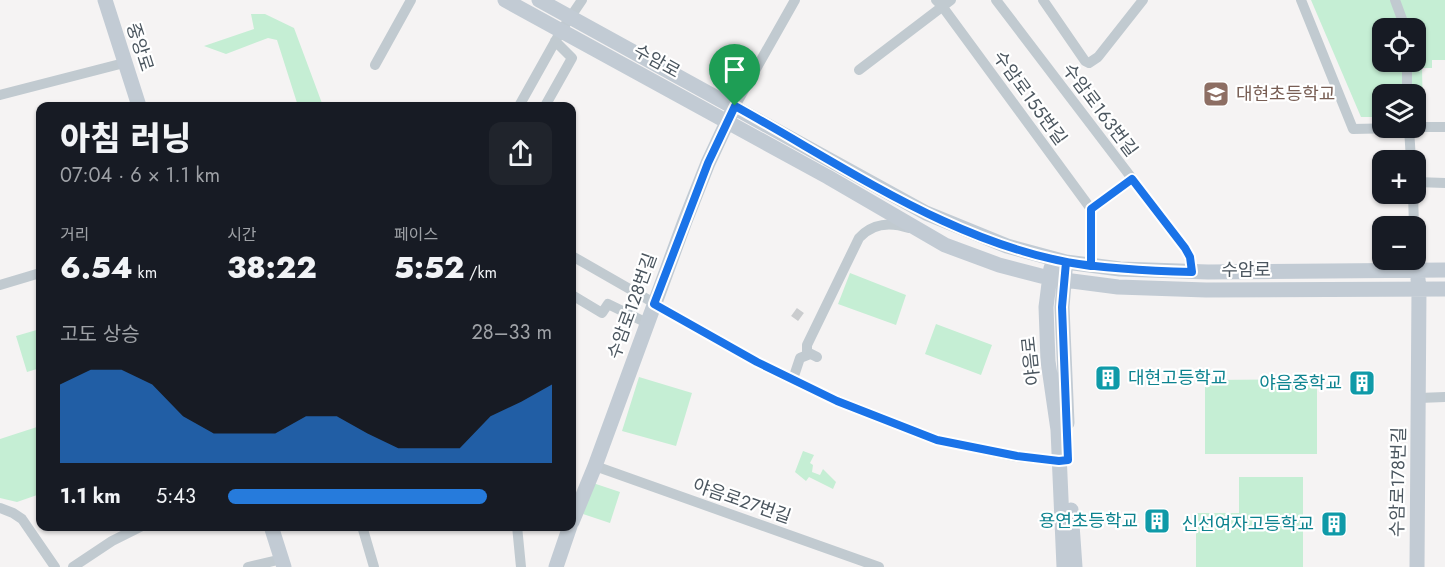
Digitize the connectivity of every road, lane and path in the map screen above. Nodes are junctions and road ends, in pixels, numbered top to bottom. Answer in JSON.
{"nodes":[{"id":1,"x":105,"y":0,"type":"edge"},
{"id":2,"x":411,"y":0,"type":"edge"},
{"id":3,"x":505,"y":0,"type":"edge"},
{"id":4,"x":539,"y":0,"type":"edge"},
{"id":5,"x":582,"y":0,"type":"edge"},
{"id":6,"x":795,"y":0,"type":"edge"},
{"id":7,"x":996,"y":0,"type":"edge"},
{"id":8,"x":1043,"y":0,"type":"edge"},
{"id":9,"x":1143,"y":0,"type":"edge"},
{"id":10,"x":1302,"y":0,"type":"edge"},
{"id":11,"x":1395,"y":0,"type":"edge"},
{"id":12,"x":943,"y":2,"type":"edge"},
{"id":13,"x":571,"y":17,"type":"junction"},
{"id":14,"x":1402,"y":18,"type":"edge"},
{"id":15,"x":558,"y":36,"type":"junction"},
{"id":16,"x":124,"y":63,"type":"junction"},
{"id":17,"x":375,"y":65,"type":"dead end"},
{"id":18,"x":859,"y":70,"type":"dead end"},
{"id":19,"x":0,"y":95,"type":"edge"},
{"id":20,"x":138,"y":102,"type":"edge"},
{"id":21,"x":521,"y":102,"type":"edge"},
{"id":22,"x":547,"y":102,"type":"edge"},
{"id":23,"x":735,"y":106,"type":"junction"},
{"id":24,"x":727,"y":121,"type":"junction"},
{"id":25,"x":1426,"y":127,"type":"edge"},
{"id":26,"x":1445,"y":127,"type":"edge"},
{"id":27,"x":1372,"y":129,"type":"edge"},
{"id":28,"x":1132,"y":179,"type":"junction"},
{"id":29,"x":1426,"y":182,"type":"edge"},
{"id":30,"x":1445,"y":183,"type":"edge"},
{"id":31,"x":1091,"y":209,"type":"junction"},
{"id":32,"x":925,"y":234,"type":"junction"},
{"id":33,"x":576,"y":258,"type":"edge"},
{"id":34,"x":1060,"y":261,"type":"junction"},
{"id":35,"x":1091,"y":266,"type":"junction"},
{"id":36,"x":1372,"y":266,"type":"edge"},
{"id":37,"x":1426,"y":267,"type":"edge"},
{"id":38,"x":1417,"y":270,"type":"edge"},
{"id":39,"x":1445,"y":270,"type":"edge"},
{"id":40,"x":1192,"y":272,"type":"junction"},
{"id":41,"x":36,"y":274,"type":"edge"},
{"id":42,"x":1056,"y":279,"type":"junction"},
{"id":43,"x":0,"y":285,"type":"edge"},
{"id":44,"x":1419,"y":289,"type":"junction"},
{"id":45,"x":1445,"y":289,"type":"edge"},
{"id":46,"x":576,"y":297,"type":"edge"},
{"id":47,"x":654,"y":304,"type":"junction"},
{"id":48,"x":647,"y":323,"type":"junction"},
{"id":49,"x":793,"y":379,"type":"junction"},
{"id":50,"x":1445,"y":397,"type":"edge"},
{"id":51,"x":1419,"y":398,"type":"junction"},
{"id":52,"x":1064,"y":461,"type":"junction"},
{"id":53,"x":595,"y":466,"type":"junction"},
{"id":54,"x":0,"y":508,"type":"edge"},
{"id":55,"x":576,"y":512,"type":"edge"},
{"id":56,"x":132,"y":531,"type":"edge"},
{"id":57,"x":273,"y":531,"type":"edge"},
{"id":58,"x":363,"y":531,"type":"edge"},
{"id":59,"x":518,"y":531,"type":"edge"},
{"id":60,"x":568,"y":531,"type":"edge"},
{"id":61,"x":283,"y":563,"type":"edge"},
{"id":62,"x":55,"y":567,"type":"edge"},
{"id":63,"x":73,"y":567,"type":"edge"},
{"id":64,"x":248,"y":567,"type":"edge"},
{"id":65,"x":374,"y":567,"type":"edge"},
{"id":66,"x":522,"y":567,"type":"edge"},
{"id":67,"x":556,"y":567,"type":"edge"},
{"id":68,"x":879,"y":567,"type":"edge"},
{"id":69,"x":1064,"y":567,"type":"edge"},
{"id":70,"x":1075,"y":567,"type":"edge"},
{"id":71,"x":1417,"y":567,"type":"edge"}],
"edges":[{"from":1,"to":16,"type":"main road","name":"중앙로"},
{"from":2,"to":17,"type":"street"},
{"from":3,"to":15,"type":"main road","name":"수암로"},
{"from":4,"to":13,"type":"main road","name":"수암로"},
{"from":5,"to":13,"type":"street"},
{"from":6,"to":23,"type":"street"},
{"from":7,"to":28,"type":"street","name":"수암로163번길"},
{"from":8,"to":9,"type":"street"},
{"from":10,"to":27,"type":"street"},
{"from":11,"to":14,"type":"street"},
{"from":12,"to":18,"type":"street"},
{"from":12,"to":31,"type":"street","name":"수암로155번길"},
{"from":13,"to":15,"type":"street"},
{"from":13,"to":23,"type":"main road","name":"수암로"},
{"from":15,"to":21,"type":"street"},
{"from":15,"to":22,"type":"street"},
{"from":15,"to":24,"type":"main road","name":"수암로"},
{"from":16,"to":19,"type":"street"},
{"from":16,"to":20,"type":"main road","name":"중앙로"},
{"from":23,"to":24,"type":"main road","name":"수암로128번길"},
{"from":23,"to":34,"type":"main road","name":"수암로"},
{"from":24,"to":32,"type":"main road","name":"수암로"},
{"from":24,"to":47,"type":"main road","name":"수암로128번길"},
{"from":25,"to":26,"type":"street"},
{"from":28,"to":31,"type":"street"},
{"from":28,"to":40,"type":"street","name":"수암로163번길"},
{"from":29,"to":30,"type":"street"},
{"from":31,"to":35,"type":"street"},
{"from":32,"to":42,"type":"main road","name":"수암로"},
{"from":32,"to":49,"type":"street"},
{"from":33,"to":47,"type":"street"},
{"from":34,"to":35,"type":"main road","name":"수암로"},
{"from":34,"to":42,"type":"main road","name":"야음로"},
{"from":35,"to":40,"type":"main road","name":"수암로"},
{"from":36,"to":40,"type":"main road","name":"수암로"},
{"from":37,"to":39,"type":"main road","name":"수암로"},
{"from":38,"to":44,"type":"main road","name":"수암로178번길"},
{"from":41,"to":43,"type":"street"},
{"from":42,"to":44,"type":"main road","name":"수암로"},
{"from":42,"to":52,"type":"main road","name":"야음로"},
{"from":44,"to":45,"type":"main road","name":"수암로"},
{"from":44,"to":51,"type":"main road","name":"수암로178번길"},
{"from":46,"to":48,"type":"street"},
{"from":47,"to":48,"type":"main road","name":"수암로128번길"},
{"from":47,"to":49,"type":"street"},
{"from":48,"to":53,"type":"main road","name":"수암로128번길"},
{"from":49,"to":52,"type":"street"},
{"from":50,"to":51,"type":"street"},
{"from":51,"to":71,"type":"main road","name":"수암로178번길"},
{"from":52,"to":69,"type":"main road","name":"야음로"},
{"from":52,"to":70,"type":"main road","name":"야음로"},
{"from":53,"to":55,"type":"main road","name":"수암로128번길"},
{"from":53,"to":68,"type":"street","name":"야음로27번길"},
{"from":54,"to":62,"type":"street"},
{"from":56,"to":63,"type":"street"},
{"from":57,"to":61,"type":"main road"},
{"from":58,"to":65,"type":"street"},
{"from":59,"to":66,"type":"street"},
{"from":60,"to":67,"type":"main road"},
{"from":61,"to":64,"type":"street"}]}
